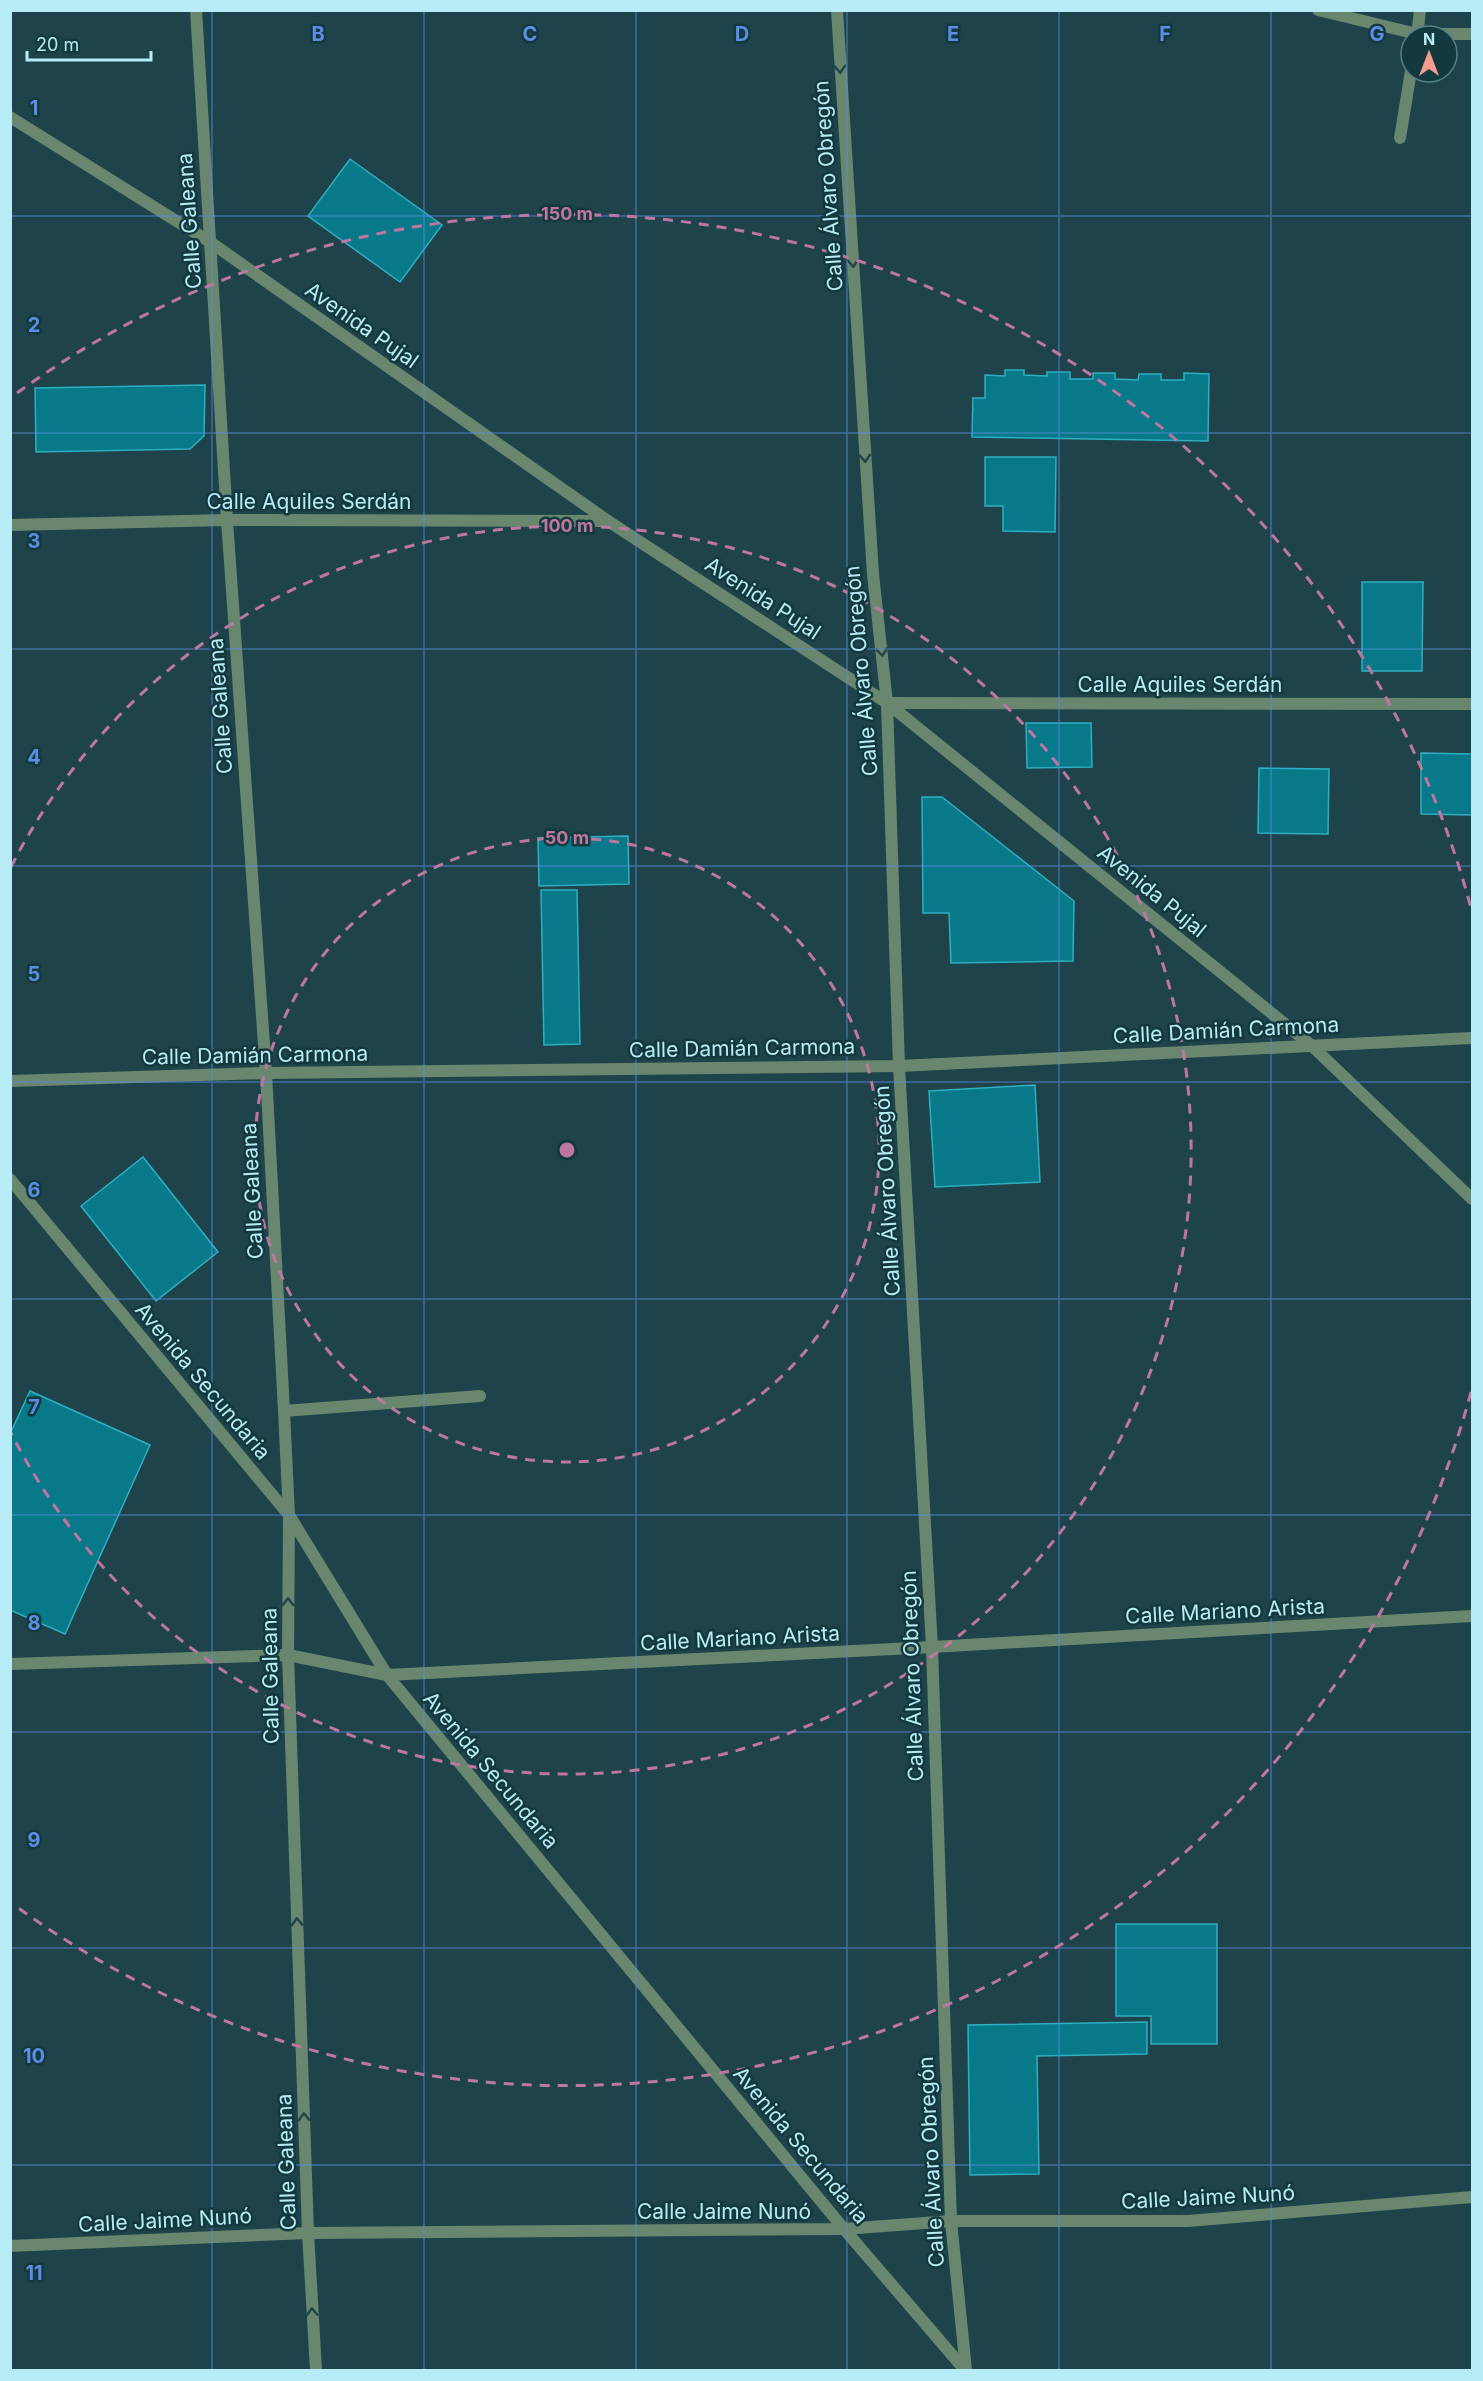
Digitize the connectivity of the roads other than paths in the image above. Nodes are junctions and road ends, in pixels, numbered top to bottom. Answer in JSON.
{"nodes":[{"id":1,"x":196,"y":10,"type":"edge"},
{"id":2,"x":837,"y":10,"type":"edge"},
{"id":3,"x":1318,"y":10,"type":"edge"},
{"id":4,"x":1399,"y":30,"type":"edge"},
{"id":5,"x":1409,"y":84,"type":"edge"},
{"id":6,"x":10,"y":117,"type":"edge"},
{"id":7,"x":1400,"y":138,"type":"dead end"},
{"id":8,"x":210,"y":242,"type":"junction"},
{"id":9,"x":227,"y":520,"type":"junction"},
{"id":10,"x":608,"y":521,"type":"junction"},
{"id":11,"x":10,"y":525,"type":"edge"},
{"id":12,"x":887,"y":702,"type":"junction"},
{"id":13,"x":1473,"y":704,"type":"edge"},
{"id":14,"x":1473,"y":1038,"type":"edge"},
{"id":15,"x":1311,"y":1045,"type":"junction"},
{"id":16,"x":899,"y":1066,"type":"junction"},
{"id":17,"x":266,"y":1073,"type":"junction"},
{"id":18,"x":10,"y":1081,"type":"edge"},
{"id":19,"x":10,"y":1179,"type":"edge"},
{"id":20,"x":1473,"y":1199,"type":"edge"},
{"id":21,"x":480,"y":1396,"type":"dead end"},
{"id":22,"x":284,"y":1411,"type":"junction"},
{"id":23,"x":289,"y":1515,"type":"junction"},
{"id":24,"x":1473,"y":1616,"type":"edge"},
{"id":25,"x":932,"y":1647,"type":"junction"},
{"id":26,"x":288,"y":1655,"type":"junction"},
{"id":27,"x":10,"y":1664,"type":"edge"},
{"id":28,"x":387,"y":1675,"type":"junction"},
{"id":29,"x":1473,"y":2197,"type":"edge"},
{"id":30,"x":951,"y":2221,"type":"junction"},
{"id":31,"x":844,"y":2229,"type":"junction"},
{"id":32,"x":308,"y":2233,"type":"junction"},
{"id":33,"x":10,"y":2246,"type":"edge"},
{"id":34,"x":315,"y":2370,"type":"edge"},
{"id":35,"x":965,"y":2370,"type":"edge"}],
"edges":[{"from":1,"to":8,"type":"street","name":"Calle Galeana"},
{"from":2,"to":12,"type":"street","name":"Calle Álvaro Obregón","one_way":true},
{"from":3,"to":4,"type":"street"},
{"from":5,"to":7,"type":"street"},
{"from":6,"to":8,"type":"street","name":"Avenida Pujal"},
{"from":8,"to":9,"type":"street","name":"Calle Galeana"},
{"from":8,"to":10,"type":"street","name":"Avenida Pujal"},
{"from":9,"to":10,"type":"street","name":"Calle Aquiles Serdán"},
{"from":9,"to":11,"type":"street","name":"Calle Aquiles Serdán"},
{"from":9,"to":17,"type":"street","name":"Calle Galeana"},
{"from":10,"to":12,"type":"street","name":"Avenida Pujal"},
{"from":12,"to":13,"type":"street","name":"Calle Aquiles Serdán"},
{"from":12,"to":15,"type":"street","name":"Avenida Pujal"},
{"from":12,"to":16,"type":"street","name":"Calle Álvaro Obregón"},
{"from":14,"to":15,"type":"street","name":"Calle Damián Carmona"},
{"from":15,"to":16,"type":"street","name":"Calle Damián Carmona"},
{"from":15,"to":20,"type":"street","name":"Avenida Pujal"},
{"from":16,"to":17,"type":"street","name":"Calle Damián Carmona"},
{"from":16,"to":25,"type":"street","name":"Calle Álvaro Obregón"},
{"from":17,"to":18,"type":"street","name":"Calle Damián Carmona"},
{"from":17,"to":22,"type":"street","name":"Calle Galeana"},
{"from":19,"to":23,"type":"street","name":"Avenida Secundaria"},
{"from":21,"to":22,"type":"street"},
{"from":22,"to":23,"type":"street","name":"Calle Galeana"},
{"from":26,"to":23,"type":"street","name":"Calle Galeana","one_way":true},
{"from":23,"to":28,"type":"street","name":"Avenida Secundaria"},
{"from":24,"to":25,"type":"street","name":"Calle Mariano Arista"},
{"from":25,"to":28,"type":"street","name":"Calle Mariano Arista"},
{"from":25,"to":30,"type":"street","name":"Calle Álvaro Obregón"},
{"from":26,"to":27,"type":"street","name":"Calle Mariano Arista"},
{"from":26,"to":28,"type":"street","name":"Calle Mariano Arista"},
{"from":32,"to":26,"type":"street","name":"Calle Galeana","one_way":true},
{"from":28,"to":31,"type":"street","name":"Avenida Secundaria"},
{"from":29,"to":30,"type":"street","name":"Calle Jaime Nunó"},
{"from":30,"to":31,"type":"street","name":"Calle Jaime Nunó"},
{"from":30,"to":35,"type":"street","name":"Calle Álvaro Obregón"},
{"from":31,"to":32,"type":"street","name":"Calle Jaime Nunó"},
{"from":31,"to":35,"type":"street","name":"Avenida Secundaria"},
{"from":32,"to":33,"type":"street","name":"Calle Jaime Nunó"},
{"from":34,"to":32,"type":"street","name":"Calle Galeana","one_way":true}]}
